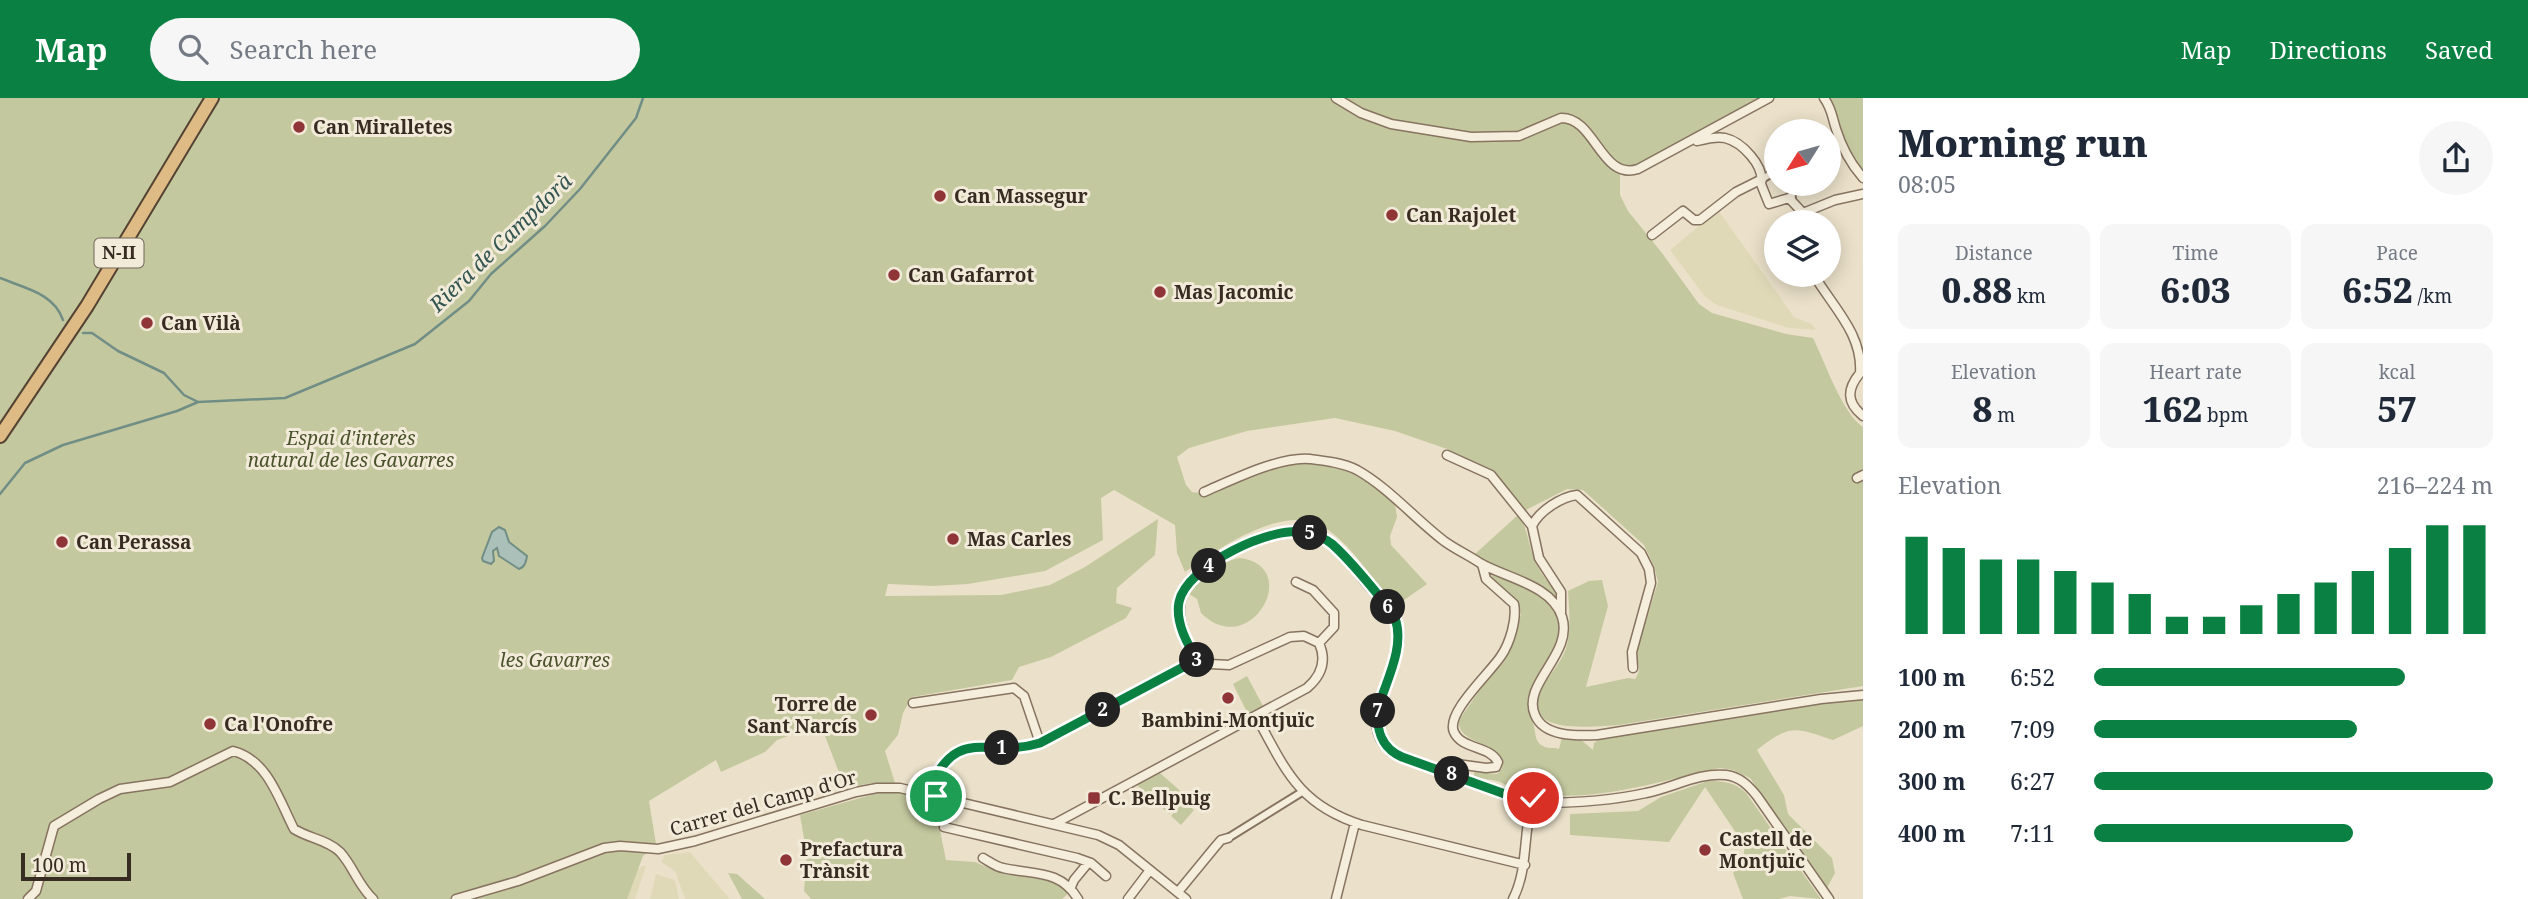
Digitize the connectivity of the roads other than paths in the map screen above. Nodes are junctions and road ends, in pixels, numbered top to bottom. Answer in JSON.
{"nodes":[{"id":1,"x":212,"y":98,"type":"edge"},
{"id":2,"x":1336,"y":98,"type":"edge"},
{"id":3,"x":1769,"y":98,"type":"edge"},
{"id":4,"x":1824,"y":98,"type":"edge"},
{"id":5,"x":1672,"y":150,"type":"junction"},
{"id":6,"x":1863,"y":178,"type":"edge"},
{"id":7,"x":1762,"y":179,"type":"junction"},
{"id":8,"x":1863,"y":194,"type":"edge"},
{"id":9,"x":1792,"y":196,"type":"edge"},
{"id":10,"x":1792,"y":200,"type":"junction"},
{"id":11,"x":1798,"y":210,"type":"edge"},
{"id":12,"x":1817,"y":210,"type":"edge"},
{"id":13,"x":1651,"y":235,"type":"dead end"},
{"id":14,"x":1822,"y":287,"type":"edge"},
{"id":15,"x":1863,"y":416,"type":"edge"},
{"id":16,"x":0,"y":436,"type":"edge"},
{"id":17,"x":1447,"y":455,"type":"dead end"},
{"id":18,"x":1204,"y":492,"type":"dead end"},
{"id":19,"x":1532,"y":526,"type":"junction"},
{"id":20,"x":1482,"y":564,"type":"junction"},
{"id":21,"x":1296,"y":582,"type":"dead end"},
{"id":22,"x":1561,"y":613,"type":"junction"},
{"id":23,"x":1319,"y":643,"type":"junction"},
{"id":24,"x":1198,"y":662,"type":"junction"},
{"id":25,"x":1633,"y":668,"type":"dead end"},
{"id":26,"x":1863,"y":695,"type":"edge"},
{"id":27,"x":913,"y":703,"type":"dead end"},
{"id":28,"x":1256,"y":716,"type":"junction"},
{"id":29,"x":1040,"y":743,"type":"junction"},
{"id":30,"x":1450,"y":773,"type":"junction"},
{"id":31,"x":1302,"y":792,"type":"junction"},
{"id":32,"x":926,"y":794,"type":"junction"},
{"id":33,"x":1532,"y":804,"type":"junction"},
{"id":34,"x":1355,"y":823,"type":"junction"},
{"id":35,"x":1054,"y":824,"type":"junction"},
{"id":36,"x":944,"y":827,"type":"dead end"},
{"id":37,"x":1228,"y":838,"type":"joint"},
{"id":38,"x":983,"y":859,"type":"dead end"},
{"id":39,"x":1088,"y":863,"type":"junction"},
{"id":40,"x":1525,"y":865,"type":"junction"},
{"id":41,"x":1150,"y":870,"type":"junction"},
{"id":42,"x":1106,"y":876,"type":"dead end"},
{"id":43,"x":1071,"y":887,"type":"junction"},
{"id":44,"x":1178,"y":892,"type":"junction"},
{"id":45,"x":29,"y":899,"type":"edge"},
{"id":46,"x":373,"y":899,"type":"edge"},
{"id":47,"x":456,"y":899,"type":"edge"},
{"id":48,"x":1078,"y":899,"type":"edge"},
{"id":49,"x":1128,"y":899,"type":"edge"},
{"id":50,"x":1186,"y":899,"type":"edge"},
{"id":51,"x":1336,"y":899,"type":"edge"},
{"id":52,"x":1513,"y":899,"type":"edge"},
{"id":53,"x":1829,"y":899,"type":"edge"}],
"edges":[{"from":1,"to":16,"type":"highway","number":"N-II"},
{"from":2,"to":5,"type":"street"},
{"from":3,"to":5,"type":"street"},
{"from":4,"to":6,"type":"street"},
{"from":5,"to":7,"type":"street"},
{"from":7,"to":10,"type":"street"},
{"from":7,"to":13,"type":"street"},
{"from":8,"to":12,"type":"street"},
{"from":9,"to":10,"type":"street"},
{"from":10,"to":11,"type":"street"},
{"from":14,"to":15,"type":"street"},
{"from":17,"to":19,"type":"street"},
{"from":18,"to":20,"type":"street"},
{"from":19,"to":22,"type":"street"},
{"from":19,"to":25,"type":"street"},
{"from":20,"to":22,"type":"street"},
{"from":20,"to":30,"type":"street"},
{"from":21,"to":23,"type":"street"},
{"from":22,"to":26,"type":"street"},
{"from":23,"to":24,"type":"street"},
{"from":23,"to":28,"type":"street"},
{"from":24,"to":29,"type":"street"},
{"from":24,"to":30,"type":"street"},
{"from":27,"to":29,"type":"street"},
{"from":28,"to":31,"type":"street"},
{"from":28,"to":35,"type":"street"},
{"from":29,"to":32,"type":"street"},
{"from":30,"to":33,"type":"street"},
{"from":31,"to":34,"type":"street"},
{"from":31,"to":37,"type":"street"},
{"from":32,"to":35,"type":"street","name":"Carrer del Camp d'Or"},
{"from":32,"to":47,"type":"street","name":"Carrer del Camp d'Or"},
{"from":33,"to":40,"type":"street"},
{"from":33,"to":53,"type":"street"},
{"from":34,"to":40,"type":"street"},
{"from":34,"to":51,"type":"street"},
{"from":35,"to":41,"type":"street","name":"Carrer del Camp d'Or"},
{"from":36,"to":39,"type":"street"},
{"from":37,"to":44,"type":"street"},
{"from":38,"to":43,"type":"street"},
{"from":39,"to":42,"type":"street"},
{"from":39,"to":43,"type":"street"},
{"from":40,"to":52,"type":"street"},
{"from":41,"to":44,"type":"street","name":"Carrer del Camp d'Or"},
{"from":41,"to":49,"type":"street"},
{"from":43,"to":48,"type":"street"},
{"from":44,"to":50,"type":"street","name":"Carrer del Camp d'Or"},
{"from":45,"to":46,"type":"street"}]}
